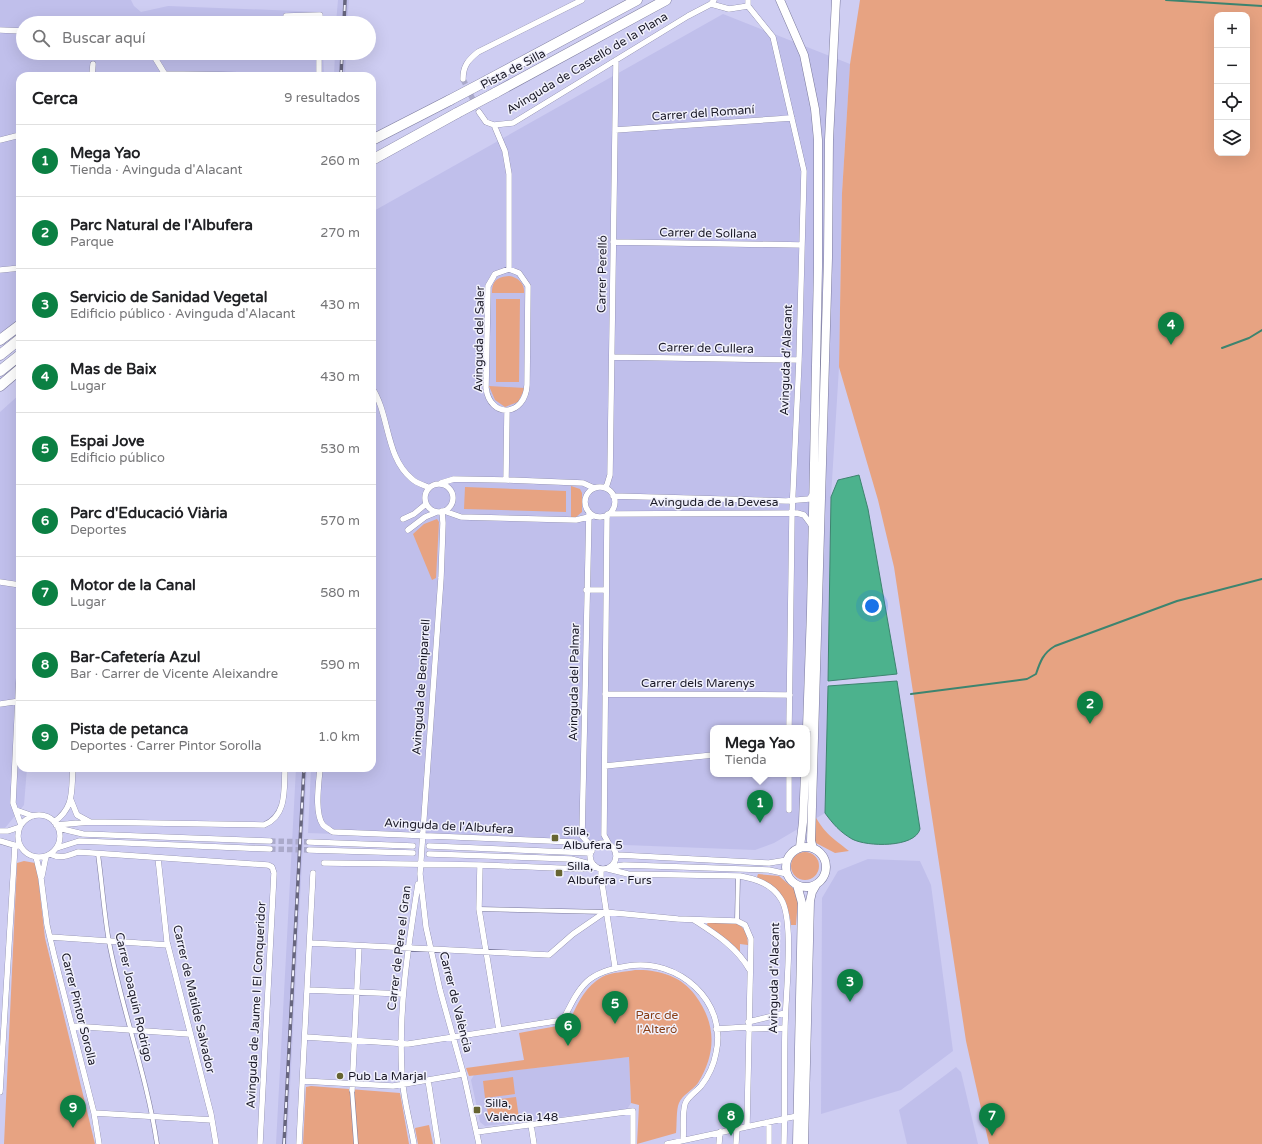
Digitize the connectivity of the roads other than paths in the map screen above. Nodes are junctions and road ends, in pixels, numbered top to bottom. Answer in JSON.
{"nodes":[{"id":1,"x":582,"y":0,"type":"edge"},
{"id":2,"x":637,"y":0,"type":"edge"},
{"id":3,"x":666,"y":0,"type":"edge"},
{"id":4,"x":780,"y":0,"type":"edge"},
{"id":5,"x":836,"y":0,"type":"edge"},
{"id":6,"x":713,"y":2,"type":"edge"},
{"id":7,"x":748,"y":3,"type":"edge"},
{"id":8,"x":286,"y":16,"type":"dead end"},
{"id":9,"x":320,"y":16,"type":"edge"},
{"id":10,"x":0,"y":30,"type":"edge"},
{"id":11,"x":16,"y":31,"type":"edge"},
{"id":12,"x":156,"y":60,"type":"edge"},
{"id":13,"x":319,"y":60,"type":"edge"},
{"id":14,"x":616,"y":60,"type":"junction"},
{"id":15,"x":93,"y":64,"type":"dead end"},
{"id":16,"x":92,"y":72,"type":"edge"},
{"id":17,"x":164,"y":72,"type":"edge"},
{"id":18,"x":319,"y":72,"type":"edge"},
{"id":19,"x":463,"y":79,"type":"tunnel mouth"},
{"id":20,"x":479,"y":112,"type":"tunnel mouth"},
{"id":21,"x":792,"y":118,"type":"junction"},
{"id":22,"x":494,"y":125,"type":"junction"},
{"id":23,"x":615,"y":130,"type":"junction"},
{"id":24,"x":16,"y":136,"type":"edge"},
{"id":25,"x":376,"y":138,"type":"edge"},
{"id":26,"x":0,"y":140,"type":"edge"},
{"id":27,"x":376,"y":158,"type":"edge"},
{"id":28,"x":613,"y":242,"type":"junction"},
{"id":29,"x":802,"y":245,"type":"junction"},
{"id":30,"x":16,"y":268,"type":"edge"},
{"id":31,"x":509,"y":269,"type":"junction"},
{"id":32,"x":0,"y":270,"type":"edge"},
{"id":33,"x":16,"y":328,"type":"edge"},
{"id":34,"x":0,"y":340,"type":"edge"},
{"id":35,"x":16,"y":342,"type":"edge"},
{"id":36,"x":0,"y":355,"type":"edge"},
{"id":37,"x":612,"y":357,"type":"junction"},
{"id":38,"x":16,"y":358,"type":"edge"},
{"id":39,"x":799,"y":360,"type":"junction"},
{"id":40,"x":0,"y":371,"type":"edge"},
{"id":41,"x":16,"y":372,"type":"edge"},
{"id":42,"x":0,"y":386,"type":"edge"},
{"id":43,"x":376,"y":395,"type":"edge"},
{"id":44,"x":507,"y":411,"type":"junction"},
{"id":45,"x":506,"y":480,"type":"junction"},
{"id":46,"x":441,"y":483,"type":"junction"},
{"id":47,"x":428,"y":487,"type":"junction"},
{"id":48,"x":594,"y":488,"type":"junction"},
{"id":49,"x":606,"y":488,"type":"junction"},
{"id":50,"x":814,"y":494,"type":"junction"},
{"id":51,"x":613,"y":496,"type":"junction"},
{"id":52,"x":793,"y":501,"type":"junction"},
{"id":53,"x":426,"y":504,"type":"junction"},
{"id":54,"x":441,"y":511,"type":"junction"},
{"id":55,"x":608,"y":514,"type":"junction"},
{"id":56,"x":792,"y":514,"type":"junction"},
{"id":57,"x":590,"y":515,"type":"junction"},
{"id":58,"x":403,"y":519,"type":"dead end"},
{"id":59,"x":813,"y":527,"type":"junction"},
{"id":60,"x":408,"y":530,"type":"dead end"},
{"id":61,"x":0,"y":582,"type":"edge"},
{"id":62,"x":16,"y":584,"type":"edge"},
{"id":63,"x":586,"y":590,"type":"junction"},
{"id":64,"x":606,"y":590,"type":"junction"},
{"id":65,"x":605,"y":694,"type":"junction"},
{"id":66,"x":790,"y":695,"type":"junction"},
{"id":67,"x":16,"y":701,"type":"edge"},
{"id":68,"x":0,"y":704,"type":"edge"},
{"id":69,"x":789,"y":725,"type":"edge"},
{"id":70,"x":807,"y":725,"type":"edge"},
{"id":71,"x":16,"y":752,"type":"edge"},
{"id":72,"x":710,"y":755,"type":"edge"},
{"id":73,"x":605,"y":766,"type":"junction"},
{"id":74,"x":73,"y":772,"type":"edge"},
{"id":75,"x":285,"y":772,"type":"edge"},
{"id":76,"x":320,"y":772,"type":"edge"},
{"id":77,"x":789,"y":777,"type":"edge"},
{"id":78,"x":805,"y":777,"type":"edge"},
{"id":79,"x":71,"y":800,"type":"junction"},
{"id":80,"x":16,"y":810,"type":"junction"},
{"id":81,"x":789,"y":810,"type":"dead end"},
{"id":82,"x":33,"y":816,"type":"junction"},
{"id":83,"x":90,"y":822,"type":"junction"},
{"id":84,"x":56,"y":825,"type":"junction"},
{"id":85,"x":21,"y":826,"type":"junction"},
{"id":86,"x":0,"y":831,"type":"edge"},
{"id":87,"x":422,"y":836,"type":"junction"},
{"id":88,"x":0,"y":840,"type":"edge"},
{"id":89,"x":270,"y":841,"type":"tunnel mouth"},
{"id":90,"x":309,"y":842,"type":"tunnel mouth"},
{"id":91,"x":609,"y":844,"type":"junction"},
{"id":92,"x":15,"y":845,"type":"junction"},
{"id":93,"x":413,"y":846,"type":"dead end"},
{"id":94,"x":429,"y":846,"type":"dead end"},
{"id":95,"x":800,"y":847,"type":"junction"},
{"id":96,"x":21,"y":848,"type":"junction"},
{"id":97,"x":56,"y":848,"type":"junction"},
{"id":98,"x":813,"y":848,"type":"junction"},
{"id":99,"x":270,"y":849,"type":"tunnel mouth"},
{"id":100,"x":309,"y":850,"type":"tunnel mouth"},
{"id":101,"x":592,"y":851,"type":"junction"},
{"id":102,"x":413,"y":853,"type":"dead end"},
{"id":103,"x":98,"y":854,"type":"junction"},
{"id":104,"x":429,"y":854,"type":"dead end"},
{"id":105,"x":48,"y":855,"type":"junction"},
{"id":106,"x":616,"y":855,"type":"junction"},
{"id":107,"x":36,"y":857,"type":"junction"},
{"id":108,"x":158,"y":858,"type":"junction"},
{"id":109,"x":787,"y":860,"type":"junction"},
{"id":110,"x":324,"y":862,"type":"dead end"},
{"id":111,"x":421,"y":864,"type":"junction"},
{"id":112,"x":480,"y":865,"type":"junction"},
{"id":113,"x":597,"y":867,"type":"junction"},
{"id":114,"x":609,"y":868,"type":"junction"},
{"id":115,"x":313,"y":873,"type":"dead end"},
{"id":116,"x":420,"y":874,"type":"junction"},
{"id":117,"x":787,"y":874,"type":"junction"},
{"id":118,"x":738,"y":876,"type":"junction"},
{"id":119,"x":41,"y":878,"type":"junction"},
{"id":120,"x":816,"y":884,"type":"junction"},
{"id":121,"x":798,"y":885,"type":"junction"},
{"id":122,"x":479,"y":909,"type":"junction"},
{"id":123,"x":605,"y":912,"type":"junction"},
{"id":124,"x":694,"y":920,"type":"junction"},
{"id":125,"x":737,"y":921,"type":"junction"},
{"id":126,"x":50,"y":937,"type":"junction"},
{"id":127,"x":109,"y":941,"type":"junction"},
{"id":128,"x":310,"y":943,"type":"junction"},
{"id":129,"x":168,"y":945,"type":"junction"},
{"id":130,"x":359,"y":946,"type":"junction"},
{"id":131,"x":408,"y":947,"type":"junction"},
{"id":132,"x":431,"y":948,"type":"junction"},
{"id":133,"x":485,"y":951,"type":"junction"},
{"id":134,"x":614,"y":967,"type":"junction"},
{"id":135,"x":749,"y":970,"type":"junction"},
{"id":136,"x":308,"y":990,"type":"junction"},
{"id":137,"x":356,"y":991,"type":"junction"},
{"id":138,"x":403,"y":994,"type":"junction"},
{"id":139,"x":785,"y":1013,"type":"junction"},
{"id":140,"x":72,"y":1026,"type":"junction"},
{"id":141,"x":748,"y":1026,"type":"junction"},
{"id":142,"x":785,"y":1028,"type":"junction"},
{"id":143,"x":716,"y":1029,"type":"junction"},
{"id":144,"x":130,"y":1030,"type":"junction"},
{"id":145,"x":499,"y":1030,"type":"junction"},
{"id":146,"x":189,"y":1034,"type":"junction"},
{"id":147,"x":306,"y":1037,"type":"junction"},
{"id":148,"x":453,"y":1037,"type":"junction"},
{"id":149,"x":355,"y":1041,"type":"junction"},
{"id":150,"x":402,"y":1043,"type":"junction"},
{"id":151,"x":463,"y":1074,"type":"junction"},
{"id":152,"x":428,"y":1080,"type":"junction"},
{"id":153,"x":303,"y":1081,"type":"junction"},
{"id":154,"x":403,"y":1084,"type":"junction"},
{"id":155,"x":352,"y":1087,"type":"junction"},
{"id":156,"x":0,"y":1092,"type":"edge"},
{"id":157,"x":94,"y":1113,"type":"junction"},
{"id":158,"x":153,"y":1116,"type":"junction"},
{"id":159,"x":797,"y":1116,"type":"junction"},
{"id":160,"x":785,"y":1118,"type":"junction"},
{"id":161,"x":212,"y":1120,"type":"junction"},
{"id":162,"x":769,"y":1122,"type":"junction"},
{"id":163,"x":531,"y":1125,"type":"junction"},
{"id":164,"x":747,"y":1126,"type":"junction"},
{"id":165,"x":737,"y":1128,"type":"junction"},
{"id":166,"x":477,"y":1132,"type":"junction"},
{"id":167,"x":720,"y":1132,"type":"junction"},
{"id":168,"x":688,"y":1141,"type":"edge"},
{"id":169,"x":673,"y":1143,"type":"edge"},
{"id":170,"x":99,"y":1144,"type":"edge"},
{"id":171,"x":157,"y":1144,"type":"edge"},
{"id":172,"x":216,"y":1144,"type":"edge"},
{"id":173,"x":260,"y":1144,"type":"edge"},
{"id":174,"x":300,"y":1144,"type":"edge"},
{"id":175,"x":356,"y":1144,"type":"edge"},
{"id":176,"x":414,"y":1144,"type":"edge"},
{"id":177,"x":438,"y":1144,"type":"edge"},
{"id":178,"x":479,"y":1144,"type":"edge"},
{"id":179,"x":534,"y":1144,"type":"edge"},
{"id":180,"x":633,"y":1144,"type":"edge"},
{"id":181,"x":667,"y":1144,"type":"edge"},
{"id":182,"x":720,"y":1144,"type":"edge"},
{"id":183,"x":736,"y":1144,"type":"edge"},
{"id":184,"x":769,"y":1144,"type":"edge"},
{"id":185,"x":784,"y":1144,"type":"edge"},
{"id":186,"x":797,"y":1144,"type":"edge"},
{"id":187,"x":804,"y":1144,"type":"edge"}],
"edges":[{"from":1,"to":19,"type":"street"},
{"from":2,"to":25,"type":"highway","name":"Pista de Silla","bridge":true},
{"from":3,"to":27,"type":"highway","name":"Pista de Silla","bridge":true},
{"from":4,"to":50,"type":"main road"},
{"from":5,"to":98,"type":"main road"},
{"from":6,"to":7,"type":"street"},
{"from":6,"to":14,"type":"street","name":"Avinguda de Castelló de la Plana"},
{"from":7,"to":21,"type":"street","name":"Avinguda d'Alacant"},
{"from":8,"to":9,"type":"street"},
{"from":10,"to":11,"type":"street"},
{"from":12,"to":17,"type":"street"},
{"from":13,"to":18,"type":"street"},
{"from":14,"to":22,"type":"street","name":"Avinguda de Castelló de la Plana"},
{"from":14,"to":23,"type":"street","name":"Carrer Perelló"},
{"from":15,"to":16,"type":"street"},
{"from":20,"to":22,"type":"street"},
{"from":21,"to":23,"type":"street","name":"Carrer del Romaní"},
{"from":21,"to":29,"type":"street","name":"Avinguda d'Alacant"},
{"from":22,"to":31,"type":"street"},
{"from":23,"to":28,"type":"street","name":"Carrer Perelló"},
{"from":24,"to":26,"type":"street"},
{"from":28,"to":29,"type":"street","name":"Carrer de Sollana"},
{"from":28,"to":37,"type":"street","name":"Carrer Perelló"},
{"from":29,"to":39,"type":"street","name":"Avinguda d'Alacant"},
{"from":30,"to":32,"type":"street"},
{"from":31,"to":44,"type":"street"},
{"from":31,"to":44,"type":"street","name":"Avinguda del Saler"},
{"from":33,"to":34,"type":"highway"},
{"from":35,"to":36,"type":"highway"},
{"from":37,"to":39,"type":"street","name":"Carrer de Cullera"},
{"from":37,"to":49,"type":"street","name":"Carrer Perelló"},
{"from":38,"to":40,"type":"highway"},
{"from":39,"to":52,"type":"street","name":"Avinguda d'Alacant"},
{"from":41,"to":42,"type":"highway"},
{"from":43,"to":47,"type":"street"},
{"from":44,"to":45,"type":"street"},
{"from":45,"to":46,"type":"street"},
{"from":45,"to":48,"type":"street"},
{"from":46,"to":47,"type":"street"},
{"from":46,"to":54,"type":"street"},
{"from":47,"to":53,"type":"street"},
{"from":48,"to":49,"type":"street"},
{"from":48,"to":57,"type":"street"},
{"from":49,"to":51,"type":"street"},
{"from":50,"to":52,"type":"street","name":"Avinguda de la Devesa"},
{"from":50,"to":59,"type":"main road"},
{"from":51,"to":52,"type":"street","name":"Avinguda de la Devesa"},
{"from":51,"to":55,"type":"street"},
{"from":52,"to":56,"type":"street","name":"Avinguda d'Alacant"},
{"from":53,"to":54,"type":"street"},
{"from":53,"to":58,"type":"street"},
{"from":54,"to":57,"type":"street"},
{"from":54,"to":60,"type":"street"},
{"from":54,"to":87,"type":"street","name":"Avinguda de Beniparrell"},
{"from":55,"to":56,"type":"street","name":"Avinguda de la Devesa"},
{"from":55,"to":57,"type":"street"},
{"from":55,"to":64,"type":"street"},
{"from":56,"to":59,"type":"street","name":"Avinguda de la Devesa"},
{"from":56,"to":66,"type":"street","name":"Avinguda d'Alacant"},
{"from":57,"to":63,"type":"street","name":"Avinguda del Palmar"},
{"from":59,"to":70,"type":"main road"},
{"from":61,"to":62,"type":"street"},
{"from":63,"to":64,"type":"street"},
{"from":63,"to":101,"type":"street","name":"Avinguda del Palmar"},
{"from":64,"to":65,"type":"street"},
{"from":65,"to":66,"type":"street","name":"Carrer dels Marenys"},
{"from":65,"to":73,"type":"street"},
{"from":66,"to":69,"type":"street","name":"Avinguda d'Alacant"},
{"from":67,"to":68,"type":"street"},
{"from":71,"to":80,"type":"street"},
{"from":72,"to":73,"type":"street"},
{"from":73,"to":91,"type":"street"},
{"from":74,"to":79,"type":"street"},
{"from":75,"to":83,"type":"street"},
{"from":76,"to":87,"type":"street","name":"Avinguda de l'Albufera"},
{"from":77,"to":81,"type":"street"},
{"from":78,"to":95,"type":"main road"},
{"from":79,"to":83,"type":"street"},
{"from":79,"to":84,"type":"street"},
{"from":80,"to":82,"type":"street"},
{"from":80,"to":85,"type":"street"},
{"from":82,"to":84,"type":"street"},
{"from":82,"to":85,"type":"street"},
{"from":83,"to":84,"type":"street"},
{"from":84,"to":89,"type":"street"},
{"from":84,"to":97,"type":"street"},
{"from":85,"to":86,"type":"street"},
{"from":85,"to":96,"type":"street"},
{"from":87,"to":101,"type":"street","name":"Avinguda de l'Albufera"},
{"from":87,"to":111,"type":"street","name":"Avinguda de Beniparrell"},
{"from":88,"to":92,"type":"street"},
{"from":90,"to":93,"type":"street","name":"Avinguda de l'Albufera"},
{"from":91,"to":101,"type":"street"},
{"from":91,"to":106,"type":"street"},
{"from":92,"to":96,"type":"street"},
{"from":92,"to":156,"type":"street"},
{"from":94,"to":101,"type":"street","name":"Avinguda de l'Albufera"},
{"from":95,"to":98,"type":"main road"},
{"from":95,"to":109,"type":"main road"},
{"from":96,"to":107,"type":"street"},
{"from":97,"to":99,"type":"street"},
{"from":97,"to":105,"type":"street"},
{"from":98,"to":120,"type":"main road"},
{"from":100,"to":102,"type":"street"},
{"from":101,"to":113,"type":"street"},
{"from":103,"to":105,"type":"street"},
{"from":103,"to":108,"type":"street"},
{"from":103,"to":127,"type":"street","name":"Carrer Joaquín Rodrigo"},
{"from":104,"to":113,"type":"street"},
{"from":105,"to":107,"type":"street"},
{"from":105,"to":119,"type":"street","name":"Carrer Pintor Sorolla"},
{"from":106,"to":109,"type":"street"},
{"from":106,"to":114,"type":"street"},
{"from":107,"to":119,"type":"street","name":"Carrer Pintor Sorolla"},
{"from":108,"to":129,"type":"street","name":"Carrer de Matilde Salvador"},
{"from":108,"to":173,"type":"street","name":"Avinguda de Jaume I El Conqueridor"},
{"from":109,"to":117,"type":"main road"},
{"from":110,"to":111,"type":"street"},
{"from":111,"to":112,"type":"street"},
{"from":111,"to":116,"type":"street","name":"Carrer de València"},
{"from":112,"to":113,"type":"street"},
{"from":112,"to":122,"type":"street"},
{"from":113,"to":114,"type":"street"},
{"from":113,"to":123,"type":"street"},
{"from":114,"to":117,"type":"street"},
{"from":114,"to":118,"type":"street","name":"Avinguda d'Alacant"},
{"from":115,"to":128,"type":"street"},
{"from":116,"to":131,"type":"street","name":"Carrer de Pere el Gran"},
{"from":116,"to":132,"type":"street","name":"Carrer de València"},
{"from":117,"to":121,"type":"main road"},
{"from":118,"to":125,"type":"street"},
{"from":118,"to":139,"type":"street","name":"Avinguda d'Alacant"},
{"from":119,"to":126,"type":"street","name":"Carrer Pintor Sorolla"},
{"from":120,"to":121,"type":"main road"},
{"from":120,"to":187,"type":"main road"},
{"from":121,"to":159,"type":"main road"},
{"from":122,"to":123,"type":"street"},
{"from":122,"to":133,"type":"street"},
{"from":123,"to":124,"type":"street"},
{"from":123,"to":133,"type":"street"},
{"from":123,"to":134,"type":"street"},
{"from":124,"to":125,"type":"street"},
{"from":124,"to":135,"type":"street"},
{"from":125,"to":135,"type":"street"},
{"from":126,"to":127,"type":"street"},
{"from":126,"to":140,"type":"street","name":"Carrer Pintor Sorolla"},
{"from":127,"to":129,"type":"street"},
{"from":127,"to":144,"type":"street","name":"Carrer Joaquín Rodrigo"},
{"from":128,"to":130,"type":"street"},
{"from":128,"to":136,"type":"street"},
{"from":129,"to":146,"type":"street","name":"Carrer de Matilde Salvador"},
{"from":130,"to":131,"type":"street"},
{"from":130,"to":137,"type":"street"},
{"from":131,"to":132,"type":"street"},
{"from":131,"to":138,"type":"street","name":"Carrer de Pere el Gran"},
{"from":132,"to":133,"type":"street"},
{"from":132,"to":148,"type":"street","name":"Carrer de València"},
{"from":133,"to":145,"type":"street"},
{"from":134,"to":143,"type":"street"},
{"from":134,"to":145,"type":"street"},
{"from":135,"to":141,"type":"street"},
{"from":136,"to":137,"type":"street"},
{"from":136,"to":147,"type":"street"},
{"from":137,"to":138,"type":"street"},
{"from":137,"to":149,"type":"street"},
{"from":138,"to":150,"type":"street","name":"Carrer de Pere el Gran"},
{"from":139,"to":141,"type":"street"},
{"from":139,"to":142,"type":"street","name":"Avinguda d'Alacant"},
{"from":140,"to":144,"type":"street"},
{"from":140,"to":157,"type":"street","name":"Carrer Pintor Sorolla"},
{"from":141,"to":142,"type":"street"},
{"from":141,"to":143,"type":"street"},
{"from":141,"to":164,"type":"street"},
{"from":142,"to":160,"type":"street","name":"Avinguda d'Alacant"},
{"from":143,"to":168,"type":"street"},
{"from":144,"to":146,"type":"street"},
{"from":144,"to":158,"type":"street","name":"Carrer Joaquín Rodrigo"},
{"from":145,"to":148,"type":"street"},
{"from":146,"to":161,"type":"street","name":"Carrer de Matilde Salvador"},
{"from":147,"to":149,"type":"street"},
{"from":147,"to":153,"type":"street"},
{"from":148,"to":150,"type":"street"},
{"from":148,"to":151,"type":"street","name":"Carrer de València"},
{"from":149,"to":150,"type":"street"},
{"from":149,"to":155,"type":"street"},
{"from":150,"to":154,"type":"street","name":"Carrer de Pere el Gran"},
{"from":151,"to":152,"type":"street"},
{"from":151,"to":166,"type":"street","name":"Carrer de València"},
{"from":152,"to":154,"type":"street"},
{"from":152,"to":177,"type":"street"},
{"from":153,"to":155,"type":"street"},
{"from":153,"to":174,"type":"street"},
{"from":154,"to":155,"type":"street"},
{"from":154,"to":176,"type":"street","name":"Carrer de Pere el Gran"},
{"from":155,"to":175,"type":"street"},
{"from":157,"to":158,"type":"street"},
{"from":157,"to":170,"type":"street","name":"Carrer Pintor Sorolla"},
{"from":158,"to":161,"type":"street"},
{"from":158,"to":171,"type":"street","name":"Carrer Joaquín Rodrigo"},
{"from":159,"to":160,"type":"street"},
{"from":159,"to":186,"type":"main road"},
{"from":160,"to":162,"type":"street"},
{"from":160,"to":185,"type":"street","name":"Avinguda d'Alacant"},
{"from":161,"to":172,"type":"street","name":"Carrer de Matilde Salvador"},
{"from":162,"to":164,"type":"street"},
{"from":162,"to":184,"type":"street"},
{"from":163,"to":166,"type":"street"},
{"from":163,"to":179,"type":"street"},
{"from":163,"to":180,"type":"street"},
{"from":164,"to":165,"type":"street"},
{"from":165,"to":167,"type":"street"},
{"from":165,"to":183,"type":"street"},
{"from":166,"to":178,"type":"street","name":"Carrer de València"},
{"from":167,"to":168,"type":"street"},
{"from":167,"to":182,"type":"street"},
{"from":168,"to":169,"type":"street"},
{"from":169,"to":181,"type":"street"}]}
